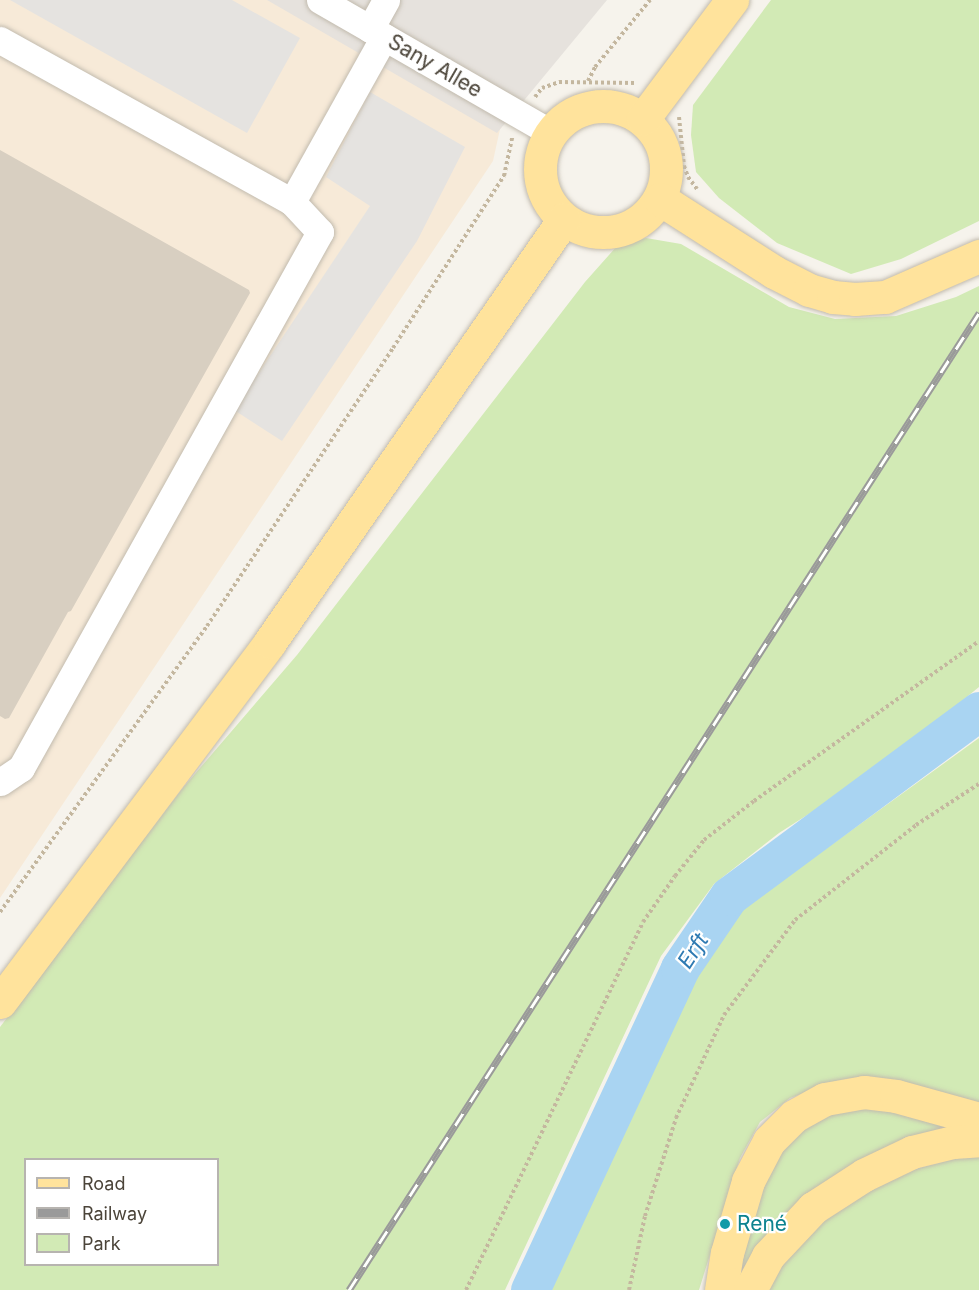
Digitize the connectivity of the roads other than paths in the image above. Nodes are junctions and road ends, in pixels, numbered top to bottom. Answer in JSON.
{"nodes":[{"id":1,"x":320,"y":0,"type":"edge"},
{"id":2,"x":386,"y":0,"type":"edge"},
{"id":3,"x":732,"y":0,"type":"edge"},
{"id":4,"x":377,"y":33,"type":"junction"},
{"id":5,"x":0,"y":39,"type":"edge"},
{"id":6,"x":651,"y":109,"type":"junction"},
{"id":7,"x":551,"y":133,"type":"junction"},
{"id":8,"x":660,"y":199,"type":"junction"},
{"id":9,"x":292,"y":202,"type":"junction"},
{"id":10,"x":564,"y":219,"type":"junction"},
{"id":11,"x":968,"y":262,"type":"edge"},
{"id":12,"x":0,"y":782,"type":"edge"},
{"id":13,"x":0,"y":1002,"type":"edge"},
{"id":14,"x":979,"y":1119,"type":"edge"},
{"id":15,"x":979,"y":1140,"type":"edge"},
{"id":16,"x":721,"y":1290,"type":"edge"},
{"id":17,"x":750,"y":1290,"type":"edge"}],
"edges":[{"from":1,"to":4,"type":"street","name":"Sany Allee"},
{"from":2,"to":4,"type":"street"},
{"from":3,"to":6,"type":"main road"},
{"from":4,"to":7,"type":"street","name":"Sany Allee"},
{"from":4,"to":9,"type":"street"},
{"from":5,"to":9,"type":"street"},
{"from":6,"to":7,"type":"main road"},
{"from":6,"to":8,"type":"main road"},
{"from":7,"to":10,"type":"main road"},
{"from":8,"to":10,"type":"main road"},
{"from":8,"to":11,"type":"main road"},
{"from":9,"to":12,"type":"street"},
{"from":10,"to":13,"type":"main road"},
{"from":14,"to":16,"type":"main road"},
{"from":15,"to":17,"type":"main road"}]}
